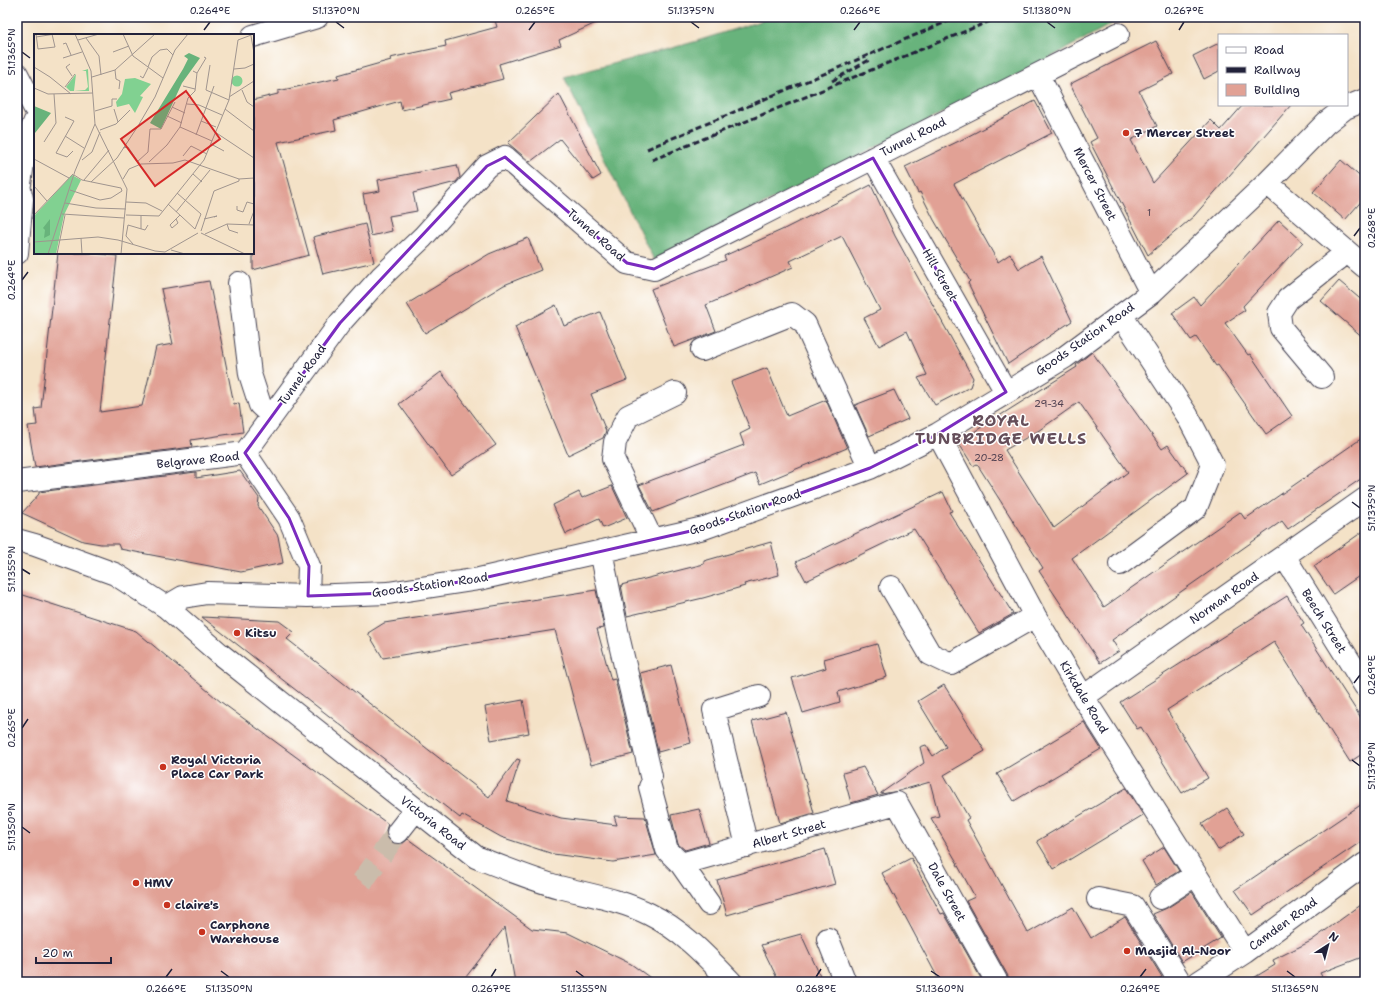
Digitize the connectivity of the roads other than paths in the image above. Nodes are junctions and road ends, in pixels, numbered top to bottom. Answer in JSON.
{"nodes":[{"id":1,"x":317,"y":17,"type":"edge"},
{"id":2,"x":1118,"y":34,"type":"dead end"},
{"id":3,"x":254,"y":36,"type":"edge"},
{"id":4,"x":17,"y":74,"type":"edge"},
{"id":5,"x":1038,"y":74,"type":"junction"},
{"id":6,"x":1365,"y":100,"type":"edge"},
{"id":7,"x":30,"y":112,"type":"edge"},
{"id":8,"x":873,"y":158,"type":"junction"},
{"id":9,"x":19,"y":180,"type":"edge"},
{"id":10,"x":1267,"y":183,"type":"junction"},
{"id":11,"x":1347,"y":252,"type":"junction"},
{"id":12,"x":17,"y":253,"type":"edge"},
{"id":13,"x":1365,"y":267,"type":"edge"},
{"id":14,"x":238,"y":283,"type":"dead end"},
{"id":15,"x":1152,"y":293,"type":"junction"},
{"id":16,"x":1121,"y":315,"type":"junction"},
{"id":17,"x":702,"y":350,"type":"dead end"},
{"id":18,"x":1322,"y":376,"type":"dead end"},
{"id":19,"x":1006,"y":392,"type":"junction"},
{"id":20,"x":675,"y":393,"type":"dead end"},
{"id":21,"x":272,"y":416,"type":"junction"},
{"id":22,"x":938,"y":434,"type":"junction"},
{"id":23,"x":244,"y":453,"type":"junction"},
{"id":24,"x":870,"y":468,"type":"junction"},
{"id":25,"x":17,"y":482,"type":"edge"},
{"id":26,"x":1365,"y":499,"type":"edge"},
{"id":27,"x":17,"y":530,"type":"edge"},
{"id":28,"x":652,"y":540,"type":"junction"},
{"id":29,"x":26,"y":542,"type":"edge"},
{"id":30,"x":601,"y":551,"type":"junction"},
{"id":31,"x":1284,"y":556,"type":"junction"},
{"id":32,"x":1120,"y":564,"type":"dead end"},
{"id":33,"x":891,"y":587,"type":"dead end"},
{"id":34,"x":308,"y":596,"type":"junction"},
{"id":35,"x":166,"y":607,"type":"junction"},
{"id":36,"x":1035,"y":616,"type":"junction"},
{"id":37,"x":1365,"y":686,"type":"edge"},
{"id":38,"x":759,"y":696,"type":"dead end"},
{"id":39,"x":1083,"y":697,"type":"junction"},
{"id":40,"x":897,"y":803,"type":"joint"},
{"id":41,"x":416,"y":809,"type":"junction"},
{"id":42,"x":398,"y":832,"type":"tunnel mouth"},
{"id":43,"x":747,"y":846,"type":"junction"},
{"id":44,"x":681,"y":864,"type":"junction"},
{"id":45,"x":1365,"y":864,"type":"edge"},
{"id":46,"x":1195,"y":875,"type":"junction"},
{"id":47,"x":1160,"y":898,"type":"dead end"},
{"id":48,"x":1098,"y":899,"type":"dead end"},
{"id":49,"x":710,"y":904,"type":"dead end"},
{"id":50,"x":828,"y":939,"type":"dead end"},
{"id":51,"x":1245,"y":952,"type":"junction"},
{"id":52,"x":1202,"y":981,"type":"edge"},
{"id":53,"x":731,"y":982,"type":"edge"},
{"id":54,"x":845,"y":982,"type":"edge"},
{"id":55,"x":997,"y":982,"type":"edge"},
{"id":56,"x":1180,"y":982,"type":"edge"}],
"edges":[{"from":1,"to":3,"type":"street"},
{"from":2,"to":5,"type":"street","name":"Tunnel Road"},
{"from":4,"to":7,"type":"street"},
{"from":5,"to":8,"type":"street","name":"Tunnel Road"},
{"from":5,"to":15,"type":"street","name":"Mercer Street"},
{"from":6,"to":10,"type":"street","name":"Goods Station Road"},
{"from":7,"to":9,"type":"street"},
{"from":8,"to":19,"type":"street","name":"Hill Street"},
{"from":8,"to":21,"type":"street","name":"Tunnel Road"},
{"from":9,"to":12,"type":"street"},
{"from":10,"to":11,"type":"street"},
{"from":10,"to":15,"type":"street","name":"Goods Station Road"},
{"from":11,"to":13,"type":"street"},
{"from":11,"to":18,"type":"street"},
{"from":14,"to":21,"type":"street"},
{"from":15,"to":16,"type":"street","name":"Goods Station Road"},
{"from":16,"to":19,"type":"street","name":"Goods Station Road"},
{"from":16,"to":32,"type":"street"},
{"from":17,"to":24,"type":"street"},
{"from":19,"to":22,"type":"street","name":"Goods Station Road"},
{"from":20,"to":28,"type":"street"},
{"from":21,"to":23,"type":"street","name":"Tunnel Road"},
{"from":22,"to":24,"type":"street","name":"Goods Station Road"},
{"from":22,"to":36,"type":"street","name":"Kirkdale Road"},
{"from":23,"to":25,"type":"street","name":"Belgrave Road"},
{"from":23,"to":34,"type":"street","name":"Belgrave Road"},
{"from":24,"to":28,"type":"street","name":"Goods Station Road"},
{"from":26,"to":31,"type":"street","name":"Norman Road"},
{"from":27,"to":29,"type":"street"},
{"from":28,"to":30,"type":"street","name":"Goods Station Road"},
{"from":29,"to":35,"type":"street"},
{"from":30,"to":34,"type":"street","name":"Goods Station Road"},
{"from":30,"to":44,"type":"street"},
{"from":31,"to":37,"type":"street","name":"Beech Street"},
{"from":31,"to":39,"type":"street","name":"Norman Road"},
{"from":33,"to":36,"type":"street"},
{"from":34,"to":35,"type":"street","name":"Goods Station Road"},
{"from":35,"to":41,"type":"street","name":"Victoria Road"},
{"from":36,"to":39,"type":"street","name":"Kirkdale Road"},
{"from":38,"to":43,"type":"street"},
{"from":39,"to":46,"type":"street","name":"Kirkdale Road"},
{"from":40,"to":43,"type":"street","name":"Albert Street"},
{"from":40,"to":55,"type":"street","name":"Dale Street"},
{"from":41,"to":42,"type":"street"},
{"from":41,"to":53,"type":"street","name":"Victoria Road"},
{"from":43,"to":44,"type":"street","name":"Albert Street"},
{"from":44,"to":49,"type":"street"},
{"from":45,"to":51,"type":"street","name":"Camden Road"},
{"from":46,"to":47,"type":"street"},
{"from":46,"to":51,"type":"street","name":"Kirkdale Road"},
{"from":48,"to":56,"type":"street"},
{"from":50,"to":54,"type":"street"},
{"from":51,"to":52,"type":"street","name":"Camden Road"}]}
